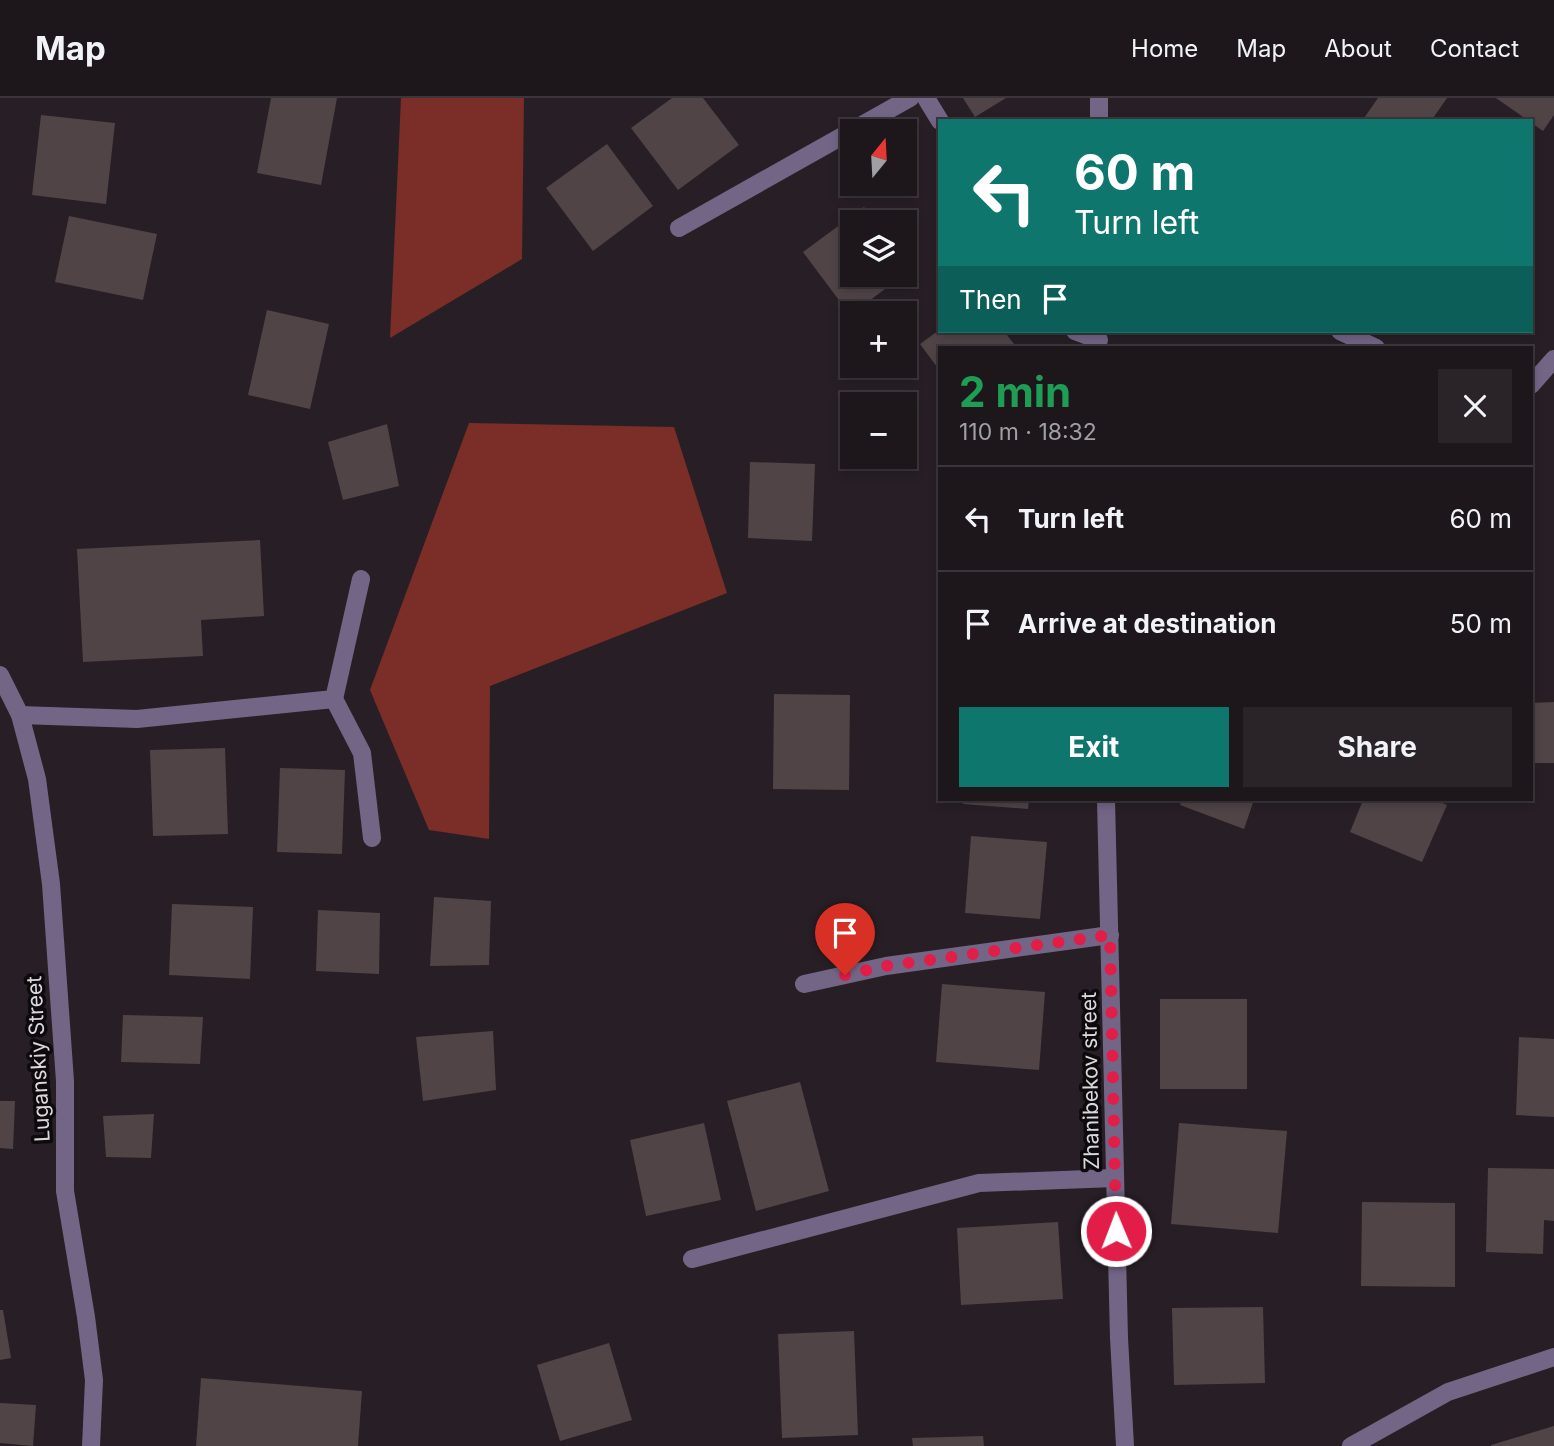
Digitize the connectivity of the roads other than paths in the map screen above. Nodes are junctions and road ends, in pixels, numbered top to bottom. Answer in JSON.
{"nodes":[{"id":1,"x":910,"y":98,"type":"edge"},
{"id":2,"x":926,"y":98,"type":"edge"},
{"id":3,"x":1099,"y":98,"type":"edge"},
{"id":4,"x":939,"y":119,"type":"edge"},
{"id":5,"x":1099,"y":119,"type":"edge"},
{"id":6,"x":680,"y":228,"type":"dead end"},
{"id":7,"x":1081,"y":333,"type":"edge"},
{"id":8,"x":1344,"y":333,"type":"edge"},
{"id":9,"x":1099,"y":340,"type":"edge"},
{"id":10,"x":1372,"y":346,"type":"edge"},
{"id":11,"x":1554,"y":359,"type":"edge"},
{"id":12,"x":1533,"y":383,"type":"edge"},
{"id":13,"x":361,"y":579,"type":"dead end"},
{"id":14,"x":0,"y":675,"type":"edge"},
{"id":15,"x":334,"y":699,"type":"junction"},
{"id":16,"x":18,"y":711,"type":"junction"},
{"id":17,"x":1106,"y":801,"type":"edge"},
{"id":18,"x":372,"y":838,"type":"dead end"},
{"id":19,"x":1110,"y":935,"type":"junction"},
{"id":20,"x":804,"y":985,"type":"dead end"},
{"id":21,"x":1115,"y":1178,"type":"junction"},
{"id":22,"x":692,"y":1259,"type":"dead end"},
{"id":23,"x":1554,"y":1357,"type":"edge"},
{"id":24,"x":91,"y":1446,"type":"edge"},
{"id":25,"x":1125,"y":1446,"type":"edge"},
{"id":26,"x":1351,"y":1446,"type":"edge"}],
"edges":[{"from":1,"to":6,"type":"street"},
{"from":2,"to":4,"type":"street"},
{"from":3,"to":5,"type":"street"},
{"from":7,"to":9,"type":"street"},
{"from":8,"to":10,"type":"street"},
{"from":11,"to":12,"type":"street"},
{"from":13,"to":15,"type":"street"},
{"from":14,"to":16,"type":"street","name":"Luganskiy Street"},
{"from":15,"to":16,"type":"street"},
{"from":15,"to":18,"type":"street"},
{"from":16,"to":24,"type":"street","name":"Luganskiy Street"},
{"from":17,"to":19,"type":"street","name":"Zhanibekov street"},
{"from":19,"to":20,"type":"street"},
{"from":19,"to":21,"type":"street","name":"Zhanibekov street"},
{"from":21,"to":22,"type":"street"},
{"from":21,"to":25,"type":"street","name":"Zhanibekov street"},
{"from":23,"to":26,"type":"street"}]}
